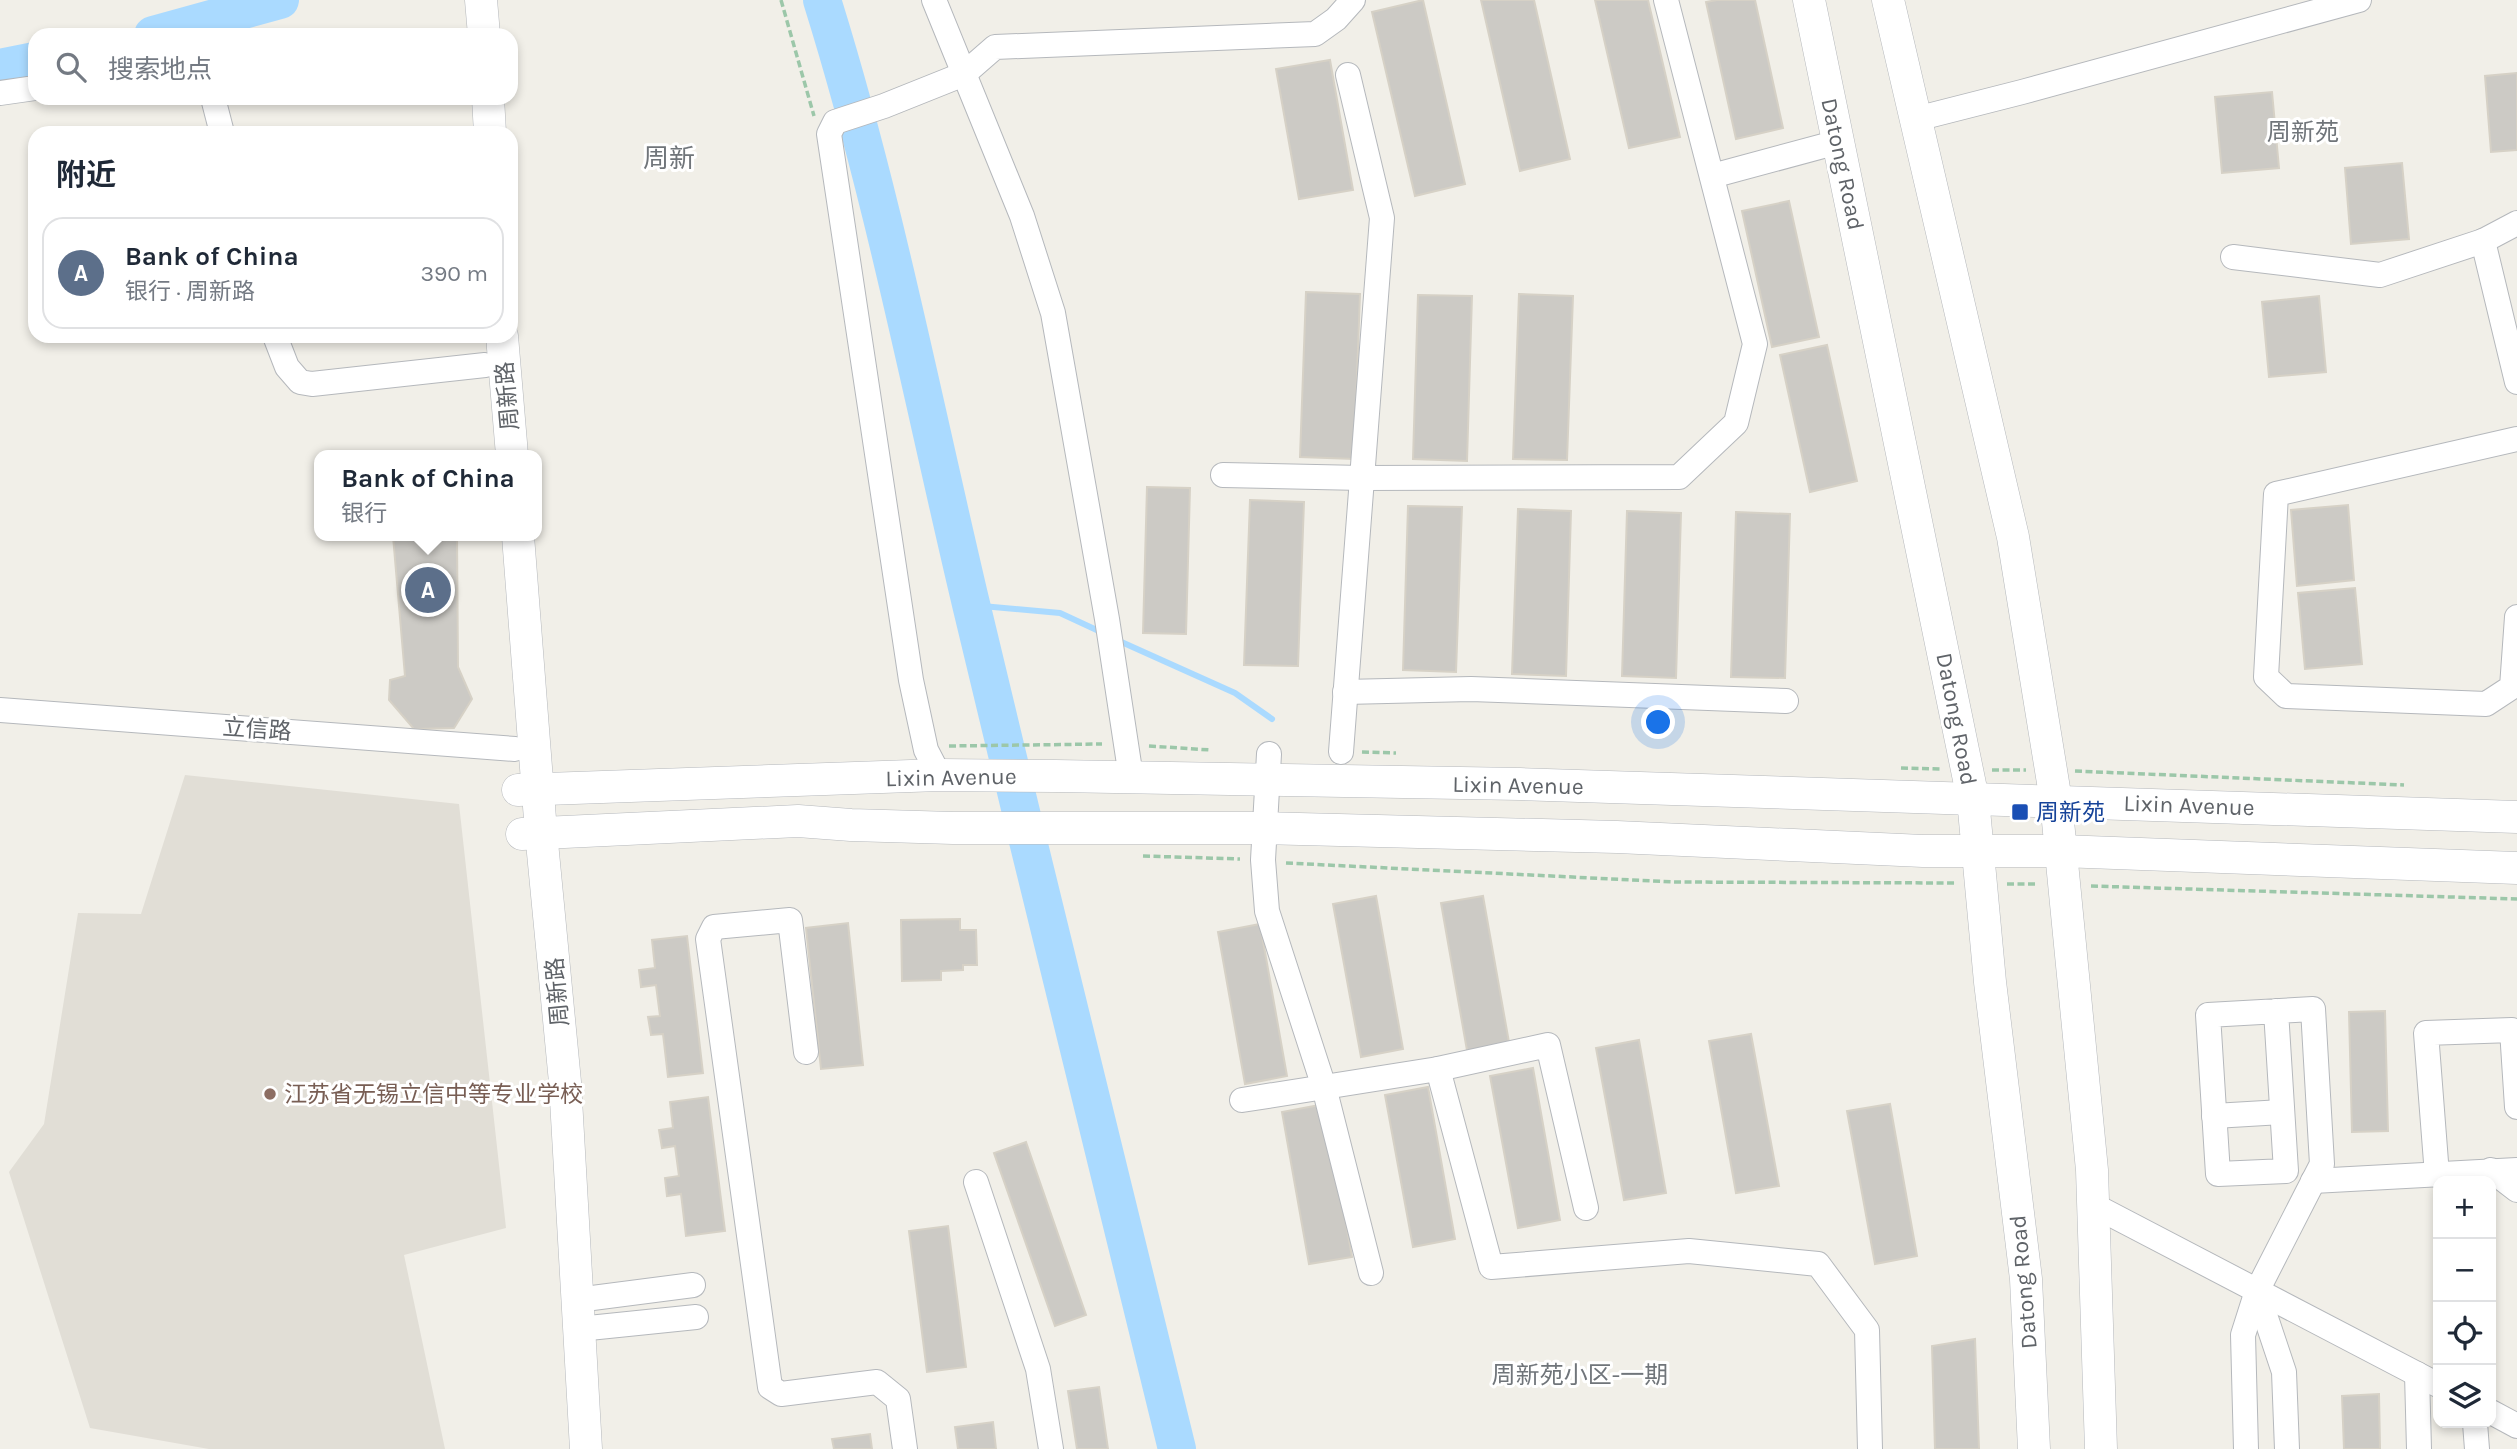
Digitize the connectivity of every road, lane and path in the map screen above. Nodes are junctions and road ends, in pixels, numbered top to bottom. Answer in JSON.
{"nodes":[{"id":1,"x":463,"y":0,"type":"edge"},
{"id":2,"x":481,"y":0,"type":"edge"},
{"id":3,"x":781,"y":0,"type":"edge"},
{"id":4,"x":934,"y":0,"type":"edge"},
{"id":5,"x":1353,"y":0,"type":"edge"},
{"id":6,"x":1666,"y":0,"type":"edge"},
{"id":7,"x":1809,"y":0,"type":"edge"},
{"id":8,"x":1888,"y":0,"type":"edge"},
{"id":9,"x":2359,"y":0,"type":"edge"},
{"id":10,"x":475,"y":28,"type":"edge"},
{"id":11,"x":479,"y":28,"type":"edge"},
{"id":12,"x":964,"y":74,"type":"junction"},
{"id":13,"x":1348,"y":75,"type":"dead end"},
{"id":14,"x":28,"y":89,"type":"edge"},
{"id":15,"x":0,"y":93,"type":"edge"},
{"id":16,"x":215,"y":105,"type":"edge"},
{"id":17,"x":470,"y":105,"type":"edge"},
{"id":18,"x":488,"y":105,"type":"edge"},
{"id":19,"x":1916,"y":119,"type":"junction"},
{"id":20,"x":835,"y":122,"type":"junction"},
{"id":21,"x":220,"y":126,"type":"edge"},
{"id":22,"x":472,"y":126,"type":"edge"},
{"id":23,"x":490,"y":126,"type":"edge"},
{"id":24,"x":1838,"y":142,"type":"junction"},
{"id":25,"x":1712,"y":176,"type":"junction"},
{"id":26,"x":2517,"y":223,"type":"edge"},
{"id":27,"x":2483,"y":241,"type":"junction"},
{"id":28,"x":2233,"y":257,"type":"dead end"},
{"id":29,"x":278,"y":343,"type":"edge"},
{"id":30,"x":503,"y":343,"type":"edge"},
{"id":31,"x":484,"y":351,"type":"edge"},
{"id":32,"x":2517,"y":382,"type":"edge"},
{"id":33,"x":2517,"y":439,"type":"edge"},
{"id":34,"x":492,"y":450,"type":"edge"},
{"id":35,"x":512,"y":450,"type":"edge"},
{"id":36,"x":1223,"y":475,"type":"dead end"},
{"id":37,"x":1362,"y":478,"type":"junction"},
{"id":38,"x":498,"y":541,"type":"edge"},
{"id":39,"x":518,"y":541,"type":"edge"},
{"id":40,"x":2517,"y":617,"type":"edge"},
{"id":41,"x":1345,"y":692,"type":"junction"},
{"id":42,"x":1786,"y":701,"type":"dead end"},
{"id":43,"x":0,"y":710,"type":"edge"},
{"id":44,"x":1035,"y":744,"type":"dead end"},
{"id":45,"x":956,"y":745,"type":"dead end"},
{"id":46,"x":515,"y":749,"type":"junction"},
{"id":47,"x":1341,"y":752,"type":"dead end"},
{"id":48,"x":1267,"y":767,"type":"junction"},
{"id":49,"x":939,"y":775,"type":"junction"},
{"id":50,"x":1131,"y":777,"type":"junction"},
{"id":51,"x":529,"y":790,"type":"junction"},
{"id":52,"x":1973,"y":799,"type":"junction"},
{"id":53,"x":2056,"y":801,"type":"junction"},
{"id":54,"x":2517,"y":817,"type":"edge"},
{"id":55,"x":1264,"y":828,"type":"junction"},
{"id":56,"x":532,"y":833,"type":"junction"},
{"id":57,"x":1977,"y":851,"type":"junction"},
{"id":58,"x":2061,"y":851,"type":"junction"},
{"id":59,"x":1140,"y":856,"type":"dead end"},
{"id":60,"x":1263,"y":860,"type":"junction"},
{"id":61,"x":2517,"y":868,"type":"edge"},
{"id":62,"x":1980,"y":883,"type":"junction"},
{"id":63,"x":2064,"y":885,"type":"junction"},
{"id":64,"x":2517,"y":899,"type":"edge"},
{"id":65,"x":2276,"y":1011,"type":"junction"},
{"id":66,"x":806,"y":1052,"type":"dead end"},
{"id":67,"x":1438,"y":1069,"type":"junction"},
{"id":68,"x":1324,"y":1087,"type":"junction"},
{"id":69,"x":1242,"y":1100,"type":"dead end"},
{"id":70,"x":2517,"y":1107,"type":"edge"},
{"id":71,"x":2283,"y":1112,"type":"junction"},
{"id":72,"x":2214,"y":1116,"type":"junction"},
{"id":73,"x":2491,"y":1170,"type":"junction"},
{"id":74,"x":2517,"y":1170,"type":"edge"},
{"id":75,"x":2437,"y":1175,"type":"junction"},
{"id":76,"x":2313,"y":1181,"type":"junction"},
{"id":77,"x":976,"y":1182,"type":"dead end"},
{"id":78,"x":2517,"y":1190,"type":"edge"},
{"id":79,"x":2094,"y":1205,"type":"junction"},
{"id":80,"x":1586,"y":1208,"type":"dead end"},
{"id":81,"x":1370,"y":1273,"type":"dead end"},
{"id":82,"x":693,"y":1285,"type":"dead end"},
{"id":83,"x":2257,"y":1291,"type":"junction"},
{"id":84,"x":578,"y":1315,"type":"junction"},
{"id":85,"x":696,"y":1317,"type":"dead end"},
{"id":86,"x":2428,"y":1379,"type":"edge"},
{"id":87,"x":2496,"y":1415,"type":"edge"},
{"id":88,"x":2517,"y":1426,"type":"edge"},
{"id":89,"x":2475,"y":1428,"type":"edge"},
{"id":90,"x":567,"y":1449,"type":"edge"},
{"id":91,"x":586,"y":1449,"type":"edge"},
{"id":92,"x":905,"y":1449,"type":"edge"},
{"id":93,"x":1051,"y":1449,"type":"edge"},
{"id":94,"x":1870,"y":1449,"type":"edge"},
{"id":95,"x":2034,"y":1449,"type":"edge"},
{"id":96,"x":2101,"y":1449,"type":"edge"},
{"id":97,"x":2246,"y":1449,"type":"edge"},
{"id":98,"x":2287,"y":1449,"type":"edge"},
{"id":99,"x":2419,"y":1449,"type":"edge"},
{"id":100,"x":2477,"y":1449,"type":"edge"}],
"edges":[{"from":1,"to":10,"type":"street"},
{"from":2,"to":11,"type":"street"},
{"from":3,"to":20,"type":"path"},
{"from":4,"to":12,"type":"street"},
{"from":5,"to":12,"type":"street"},
{"from":6,"to":25,"type":"street"},
{"from":7,"to":24,"type":"street","name":"Datong Road"},
{"from":8,"to":19,"type":"street"},
{"from":9,"to":19,"type":"street"},
{"from":12,"to":20,"type":"street"},
{"from":12,"to":50,"type":"street"},
{"from":13,"to":37,"type":"street"},
{"from":14,"to":15,"type":"street"},
{"from":16,"to":21,"type":"street"},
{"from":17,"to":22,"type":"street"},
{"from":18,"to":23,"type":"street"},
{"from":19,"to":53,"type":"street"},
{"from":20,"to":49,"type":"street"},
{"from":24,"to":25,"type":"street"},
{"from":24,"to":52,"type":"street","name":"Datong Road"},
{"from":25,"to":37,"type":"street"},
{"from":26,"to":27,"type":"street"},
{"from":27,"to":28,"type":"street"},
{"from":27,"to":32,"type":"street"},
{"from":29,"to":31,"type":"street"},
{"from":30,"to":35,"type":"street","name":"周新路"},
{"from":31,"to":34,"type":"street","name":"周新路"},
{"from":33,"to":40,"type":"street"},
{"from":36,"to":37,"type":"street"},
{"from":37,"to":41,"type":"street"},
{"from":38,"to":46,"type":"street","name":"周新路"},
{"from":39,"to":51,"type":"street","name":"周新路"},
{"from":41,"to":42,"type":"street"},
{"from":41,"to":47,"type":"street"},
{"from":43,"to":46,"type":"street","name":"立信路"},
{"from":44,"to":45,"type":"path","name":"Lixin Avenue"},
{"from":46,"to":51,"type":"street","name":"周新路"},
{"from":48,"to":50,"type":"street","name":"Lixin Avenue"},
{"from":48,"to":52,"type":"street","name":"Lixin Avenue"},
{"from":48,"to":55,"type":"street"},
{"from":49,"to":50,"type":"street","name":"Lixin Avenue"},
{"from":49,"to":51,"type":"street","name":"Lixin Avenue"},
{"from":51,"to":56,"type":"street","name":"周新路"},
{"from":52,"to":53,"type":"street","name":"Lixin Avenue"},
{"from":52,"to":57,"type":"street","name":"Datong Road"},
{"from":53,"to":54,"type":"street","name":"Lixin Avenue"},
{"from":53,"to":58,"type":"street"},
{"from":55,"to":56,"type":"street"},
{"from":55,"to":57,"type":"street"},
{"from":55,"to":60,"type":"street"},
{"from":56,"to":84,"type":"street","name":"周新路"},
{"from":56,"to":90,"type":"street","name":"周新路"},
{"from":57,"to":58,"type":"street"},
{"from":57,"to":62,"type":"street","name":"Datong Road"},
{"from":58,"to":61,"type":"street"},
{"from":58,"to":63,"type":"street"},
{"from":59,"to":60,"type":"path"},
{"from":60,"to":62,"type":"path"},
{"from":60,"to":68,"type":"street"},
{"from":62,"to":63,"type":"path"},
{"from":62,"to":95,"type":"street","name":"Datong Road"},
{"from":63,"to":64,"type":"path"},
{"from":63,"to":79,"type":"street"},
{"from":65,"to":71,"type":"street"},
{"from":65,"to":72,"type":"street"},
{"from":65,"to":76,"type":"street"},
{"from":66,"to":92,"type":"street"},
{"from":67,"to":68,"type":"street"},
{"from":67,"to":80,"type":"street"},
{"from":67,"to":94,"type":"street"},
{"from":68,"to":69,"type":"street"},
{"from":68,"to":81,"type":"street"},
{"from":70,"to":75,"type":"street"},
{"from":71,"to":72,"type":"street"},
{"from":71,"to":72,"type":"street"},
{"from":73,"to":74,"type":"street"},
{"from":73,"to":75,"type":"street"},
{"from":73,"to":78,"type":"street"},
{"from":75,"to":76,"type":"street"},
{"from":76,"to":83,"type":"street"},
{"from":77,"to":93,"type":"street"},
{"from":79,"to":83,"type":"street"},
{"from":79,"to":96,"type":"street"},
{"from":82,"to":84,"type":"street"},
{"from":83,"to":86,"type":"street"},
{"from":83,"to":97,"type":"street"},
{"from":83,"to":98,"type":"street"},
{"from":84,"to":85,"type":"street"},
{"from":84,"to":91,"type":"street","name":"周新路"},
{"from":86,"to":99,"type":"street"},
{"from":87,"to":88,"type":"street"},
{"from":89,"to":100,"type":"street"}]}
